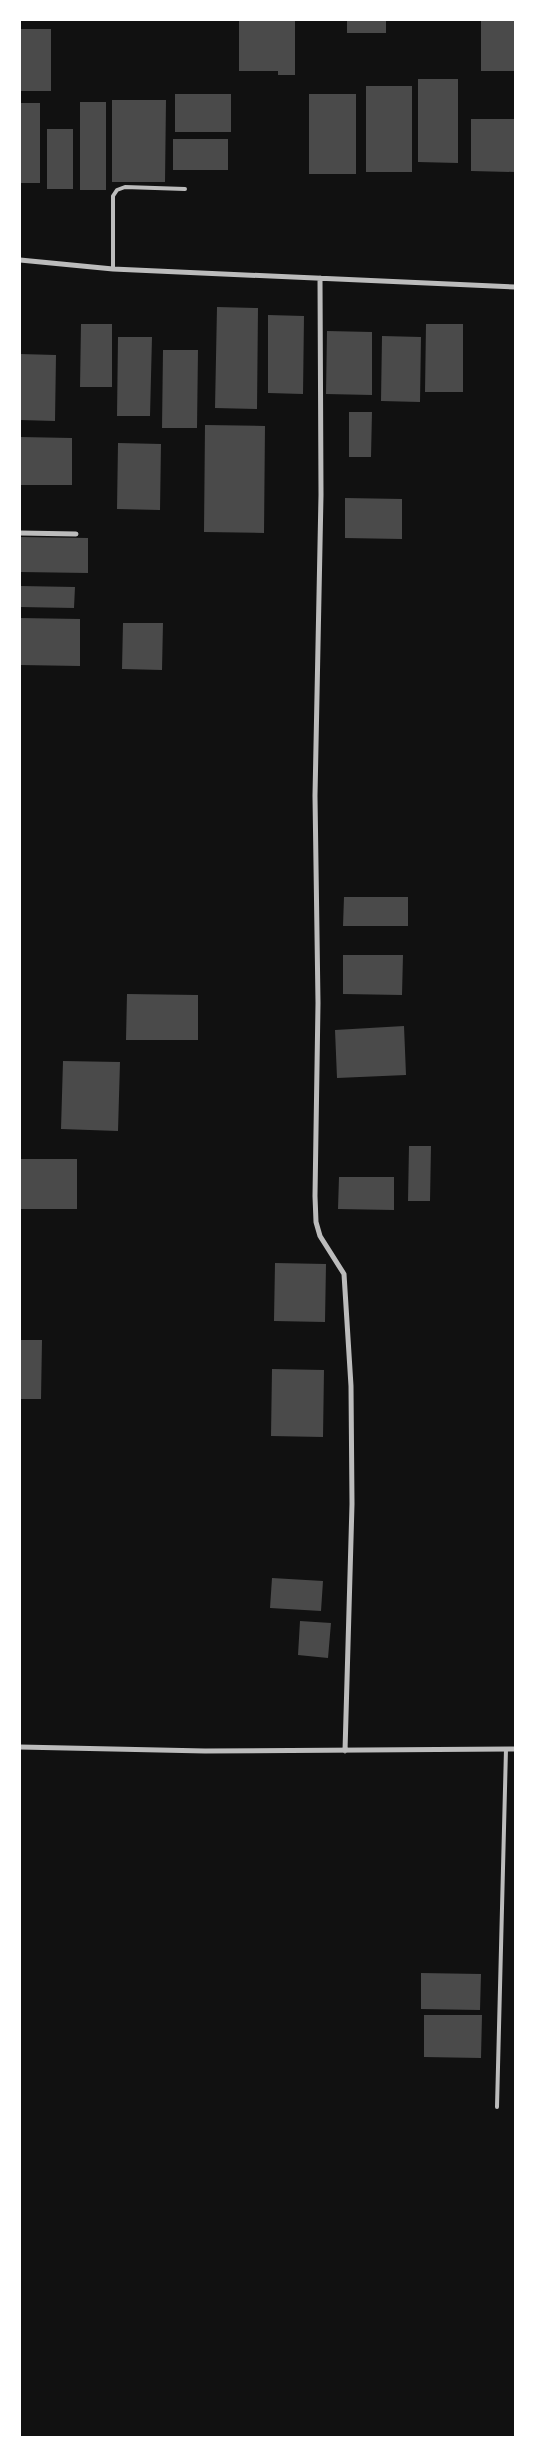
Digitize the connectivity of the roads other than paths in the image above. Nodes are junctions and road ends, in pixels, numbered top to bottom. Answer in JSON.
{"nodes":[{"id":1,"x":185,"y":188,"type":"dead end"},
{"id":2,"x":20,"y":260,"type":"edge"},
{"id":3,"x":113,"y":268,"type":"junction"},
{"id":4,"x":320,"y":278,"type":"junction"},
{"id":5,"x":515,"y":287,"type":"edge"},
{"id":6,"x":20,"y":533,"type":"edge"},
{"id":7,"x":76,"y":534,"type":"dead end"},
{"id":8,"x":20,"y":1747,"type":"edge"},
{"id":9,"x":506,"y":1748,"type":"junction"},
{"id":10,"x":515,"y":1749,"type":"edge"},
{"id":11,"x":345,"y":1751,"type":"junction"},
{"id":12,"x":497,"y":2107,"type":"dead end"}],
"edges":[{"from":1,"to":3,"type":"lane"},
{"from":2,"to":3,"type":"street"},
{"from":3,"to":4,"type":"street"},
{"from":4,"to":5,"type":"street"},
{"from":4,"to":11,"type":"street"},
{"from":6,"to":7,"type":"street"},
{"from":8,"to":11,"type":"street"},
{"from":9,"to":10,"type":"street"},
{"from":9,"to":11,"type":"street"},
{"from":9,"to":12,"type":"lane"}]}
